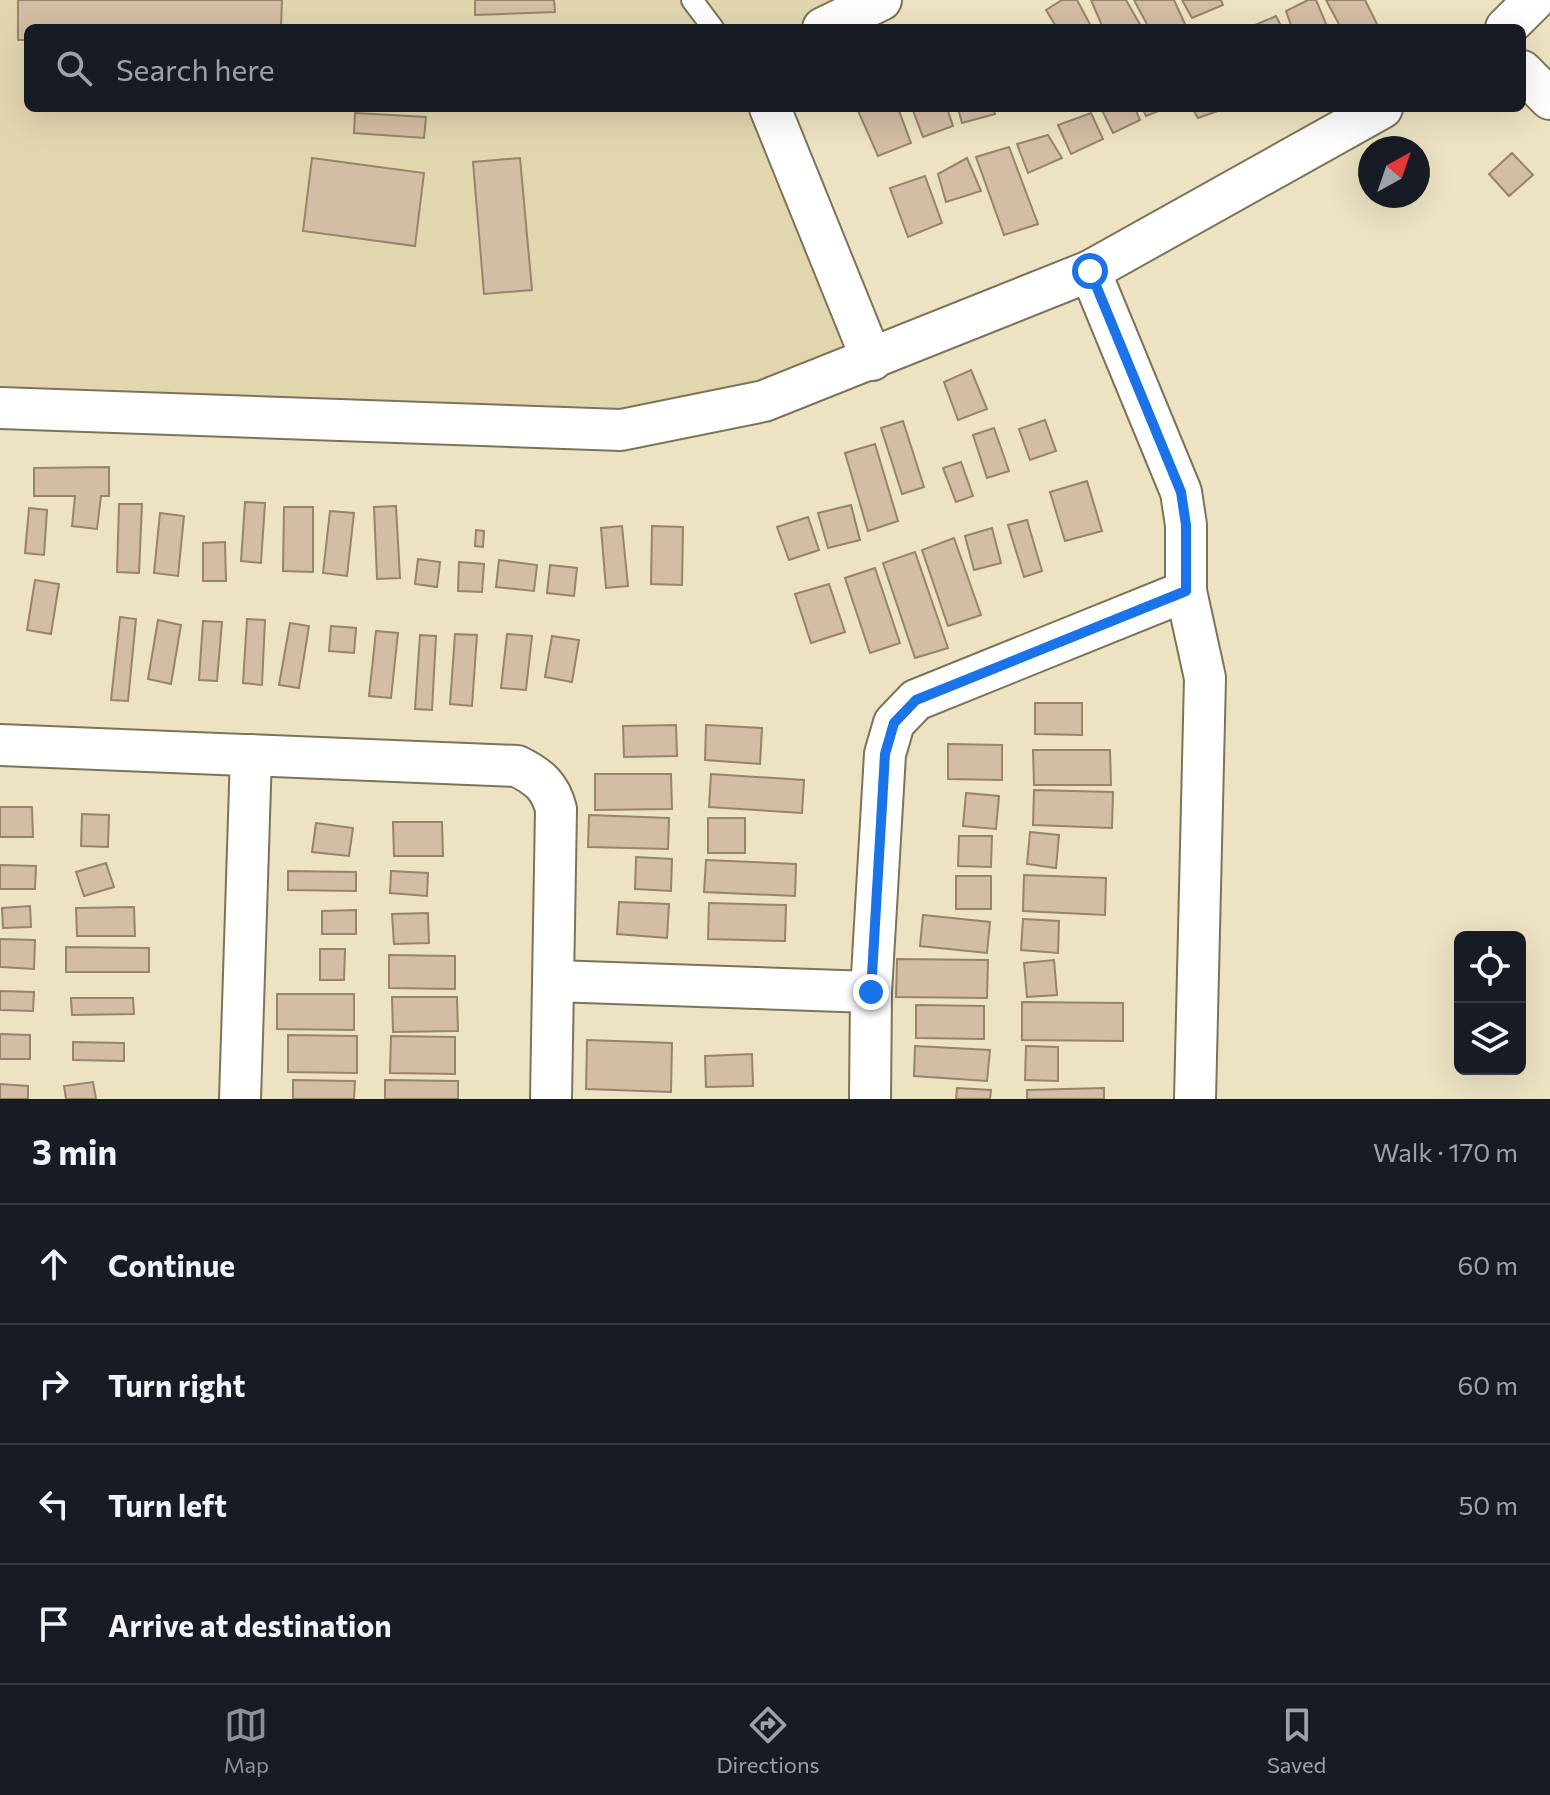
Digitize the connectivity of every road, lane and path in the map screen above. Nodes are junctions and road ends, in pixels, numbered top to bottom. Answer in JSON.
{"nodes":[{"id":1,"x":692,"y":0,"type":"edge"},
{"id":2,"x":881,"y":0,"type":"edge"},
{"id":3,"x":1534,"y":0,"type":"edge"},
{"id":4,"x":710,"y":24,"type":"edge"},
{"id":5,"x":831,"y":24,"type":"edge"},
{"id":6,"x":1510,"y":24,"type":"edge"},
{"id":7,"x":1526,"y":75,"type":"edge"},
{"id":8,"x":1550,"y":99,"type":"edge"},
{"id":9,"x":772,"y":112,"type":"edge"},
{"id":10,"x":1375,"y":112,"type":"edge"},
{"id":11,"x":1090,"y":271,"type":"junction"},
{"id":12,"x":872,"y":360,"type":"junction"},
{"id":13,"x":0,"y":408,"type":"edge"},
{"id":14,"x":1186,"y":591,"type":"junction"},
{"id":15,"x":0,"y":745,"type":"edge"},
{"id":16,"x":251,"y":755,"type":"junction"},
{"id":17,"x":554,"y":981,"type":"junction"},
{"id":18,"x":871,"y":992,"type":"junction"},
{"id":19,"x":240,"y":1099,"type":"edge"},
{"id":20,"x":551,"y":1099,"type":"edge"},
{"id":21,"x":870,"y":1099,"type":"edge"},
{"id":22,"x":1195,"y":1099,"type":"edge"}],
"edges":[{"from":1,"to":4,"type":"lane"},
{"from":2,"to":5,"type":"street"},
{"from":3,"to":6,"type":"street"},
{"from":7,"to":8,"type":"street"},
{"from":9,"to":12,"type":"street"},
{"from":10,"to":11,"type":"street"},
{"from":11,"to":12,"type":"street"},
{"from":11,"to":14,"type":"street"},
{"from":12,"to":13,"type":"street"},
{"from":14,"to":18,"type":"street"},
{"from":14,"to":22,"type":"street"},
{"from":15,"to":16,"type":"street"},
{"from":16,"to":17,"type":"street"},
{"from":16,"to":19,"type":"street"},
{"from":17,"to":18,"type":"street"},
{"from":17,"to":20,"type":"street"},
{"from":18,"to":21,"type":"street"}]}
